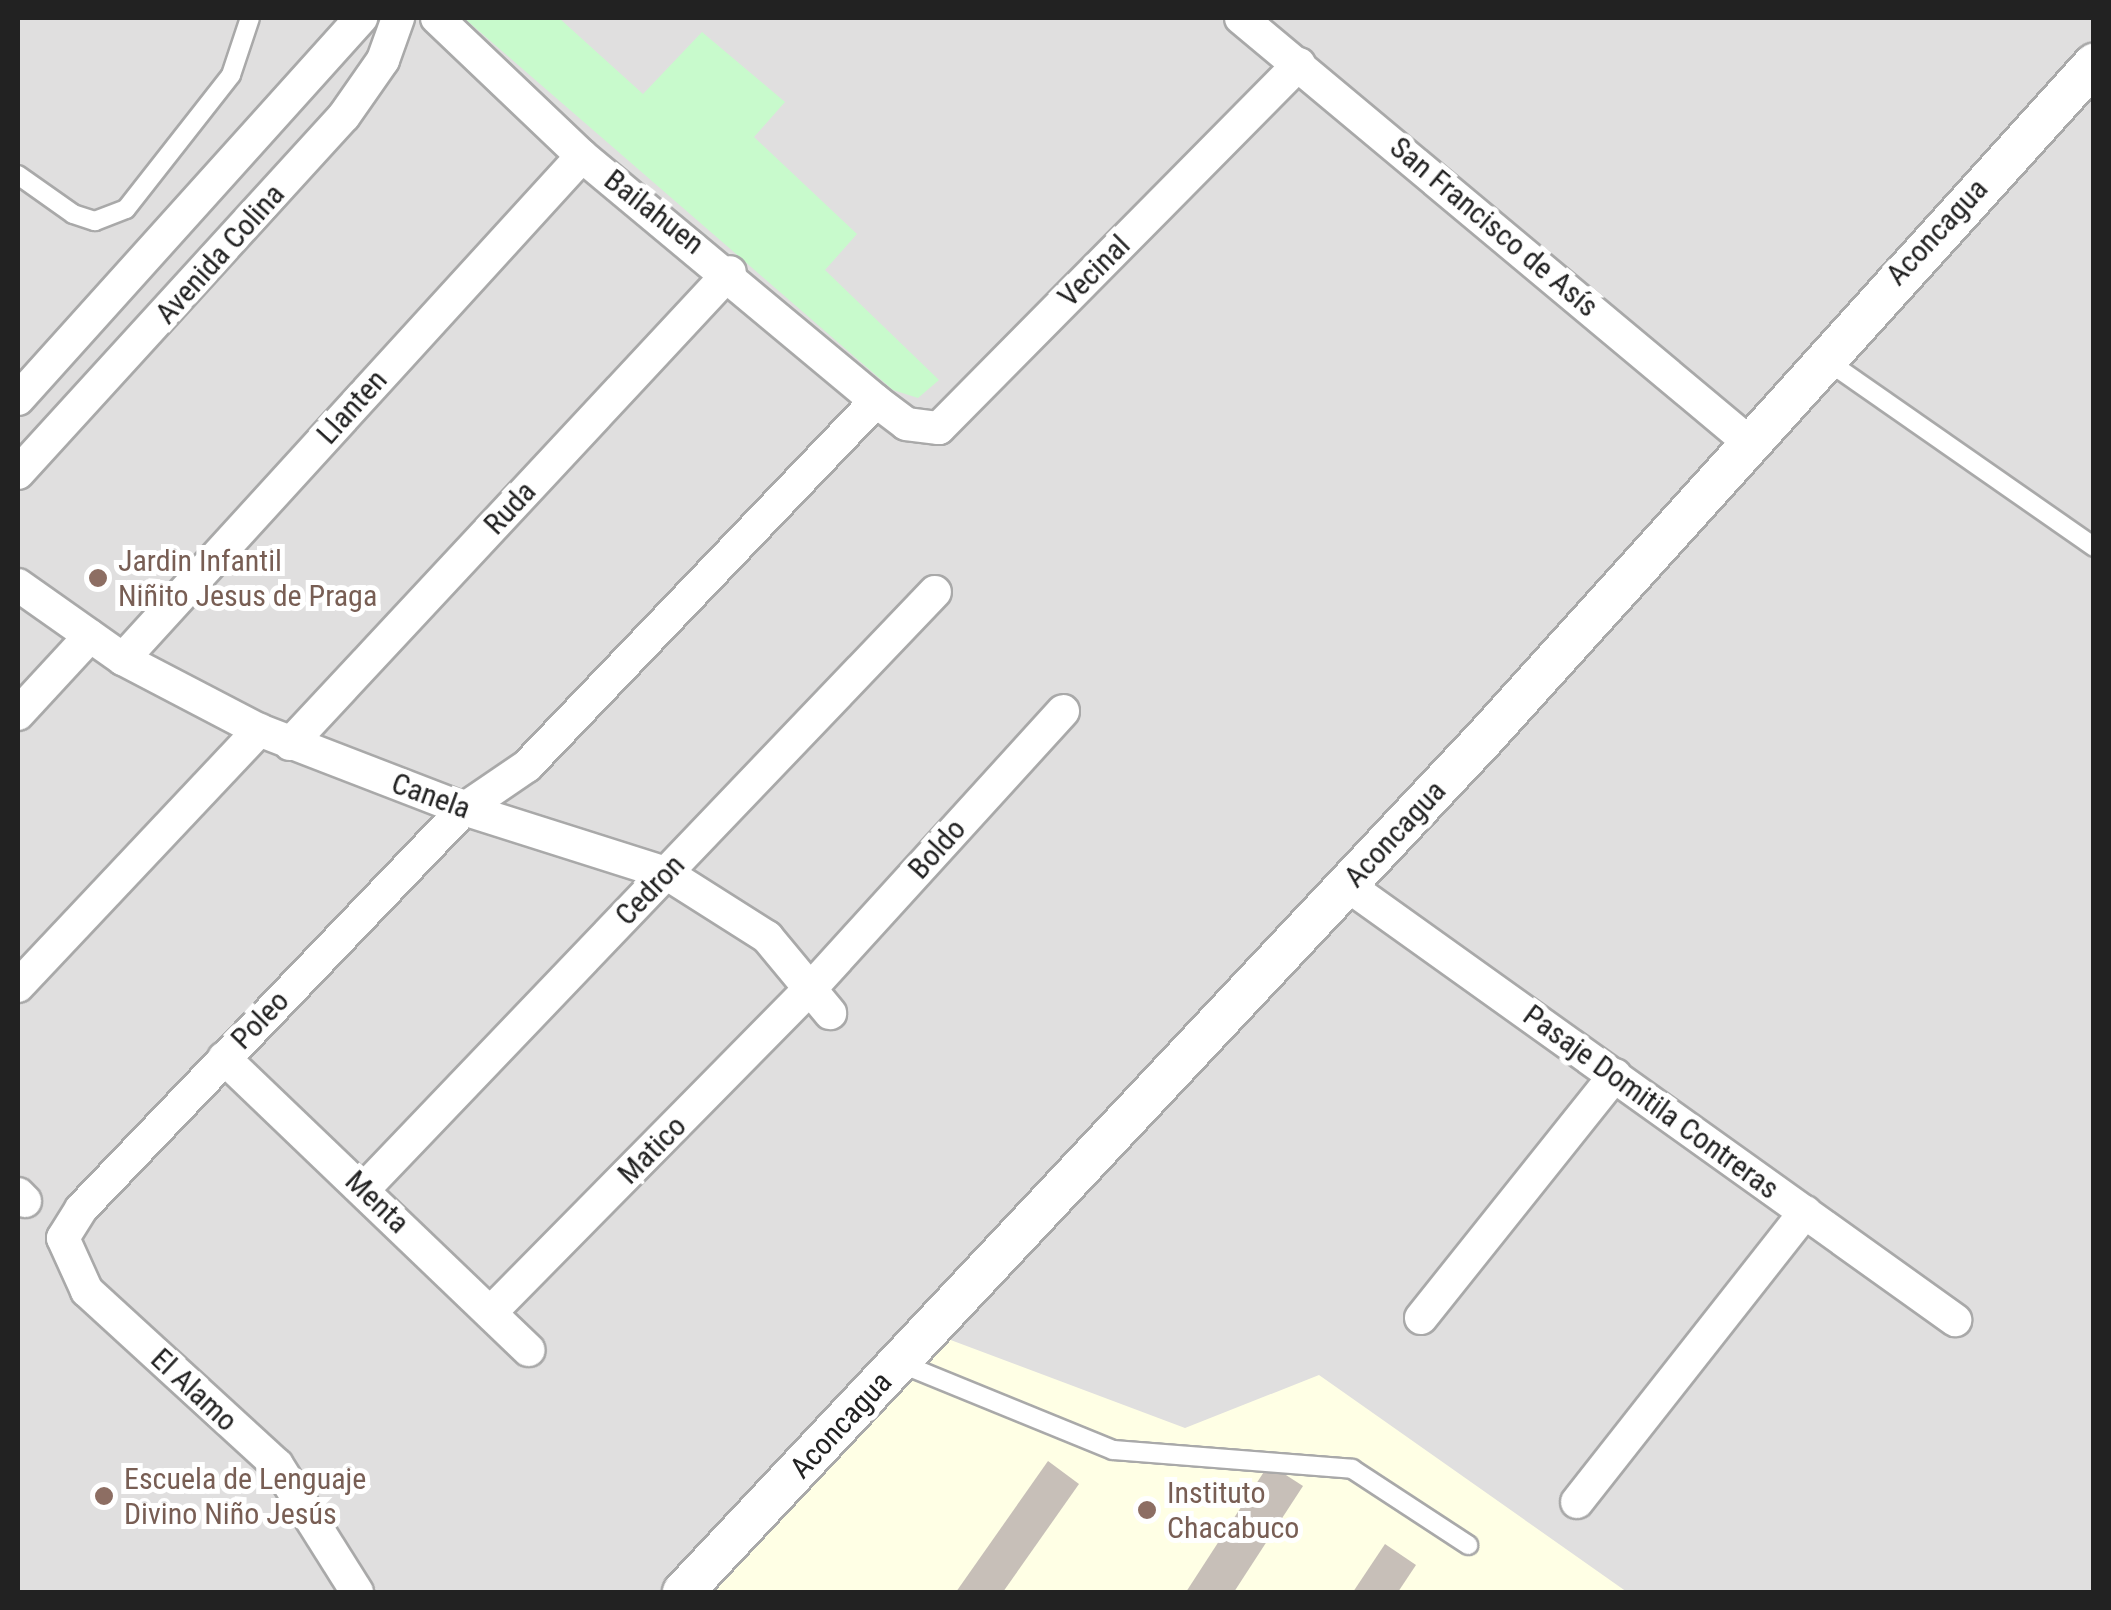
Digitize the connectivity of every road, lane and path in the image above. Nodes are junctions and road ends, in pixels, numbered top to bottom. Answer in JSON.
{"nodes":[{"id":1,"x":250,"y":18,"type":"edge"},
{"id":2,"x":361,"y":18,"type":"edge"},
{"id":3,"x":398,"y":18,"type":"edge"},
{"id":4,"x":437,"y":18,"type":"edge"},
{"id":5,"x":1241,"y":18,"type":"edge"},
{"id":6,"x":1298,"y":64,"type":"junction"},
{"id":7,"x":2094,"y":64,"type":"edge"},
{"id":8,"x":582,"y":156,"type":"junction"},
{"id":9,"x":18,"y":175,"type":"edge"},
{"id":10,"x":730,"y":272,"type":"junction"},
{"id":11,"x":1822,"y":356,"type":"junction"},
{"id":12,"x":18,"y":399,"type":"edge"},
{"id":13,"x":876,"y":401,"type":"junction"},
{"id":14,"x":1745,"y":439,"type":"junction"},
{"id":15,"x":18,"y":474,"type":"edge"},
{"id":16,"x":2094,"y":547,"type":"edge"},
{"id":17,"x":18,"y":585,"type":"edge"},
{"id":18,"x":936,"y":592,"type":"dead end"},
{"id":19,"x":90,"y":636,"type":"junction"},
{"id":20,"x":123,"y":659,"type":"junction"},
{"id":21,"x":1062,"y":711,"type":"dead end"},
{"id":22,"x":18,"y":714,"type":"edge"},
{"id":23,"x":259,"y":730,"type":"junction"},
{"id":24,"x":290,"y":744,"type":"junction"},
{"id":25,"x":464,"y":809,"type":"junction"},
{"id":26,"x":666,"y":873,"type":"junction"},
{"id":27,"x":1347,"y":886,"type":"junction"},
{"id":28,"x":18,"y":986,"type":"edge"},
{"id":29,"x":821,"y":1000,"type":"junction"},
{"id":30,"x":224,"y":1058,"type":"junction"},
{"id":31,"x":1615,"y":1076,"type":"junction"},
{"id":32,"x":364,"y":1189,"type":"junction"},
{"id":33,"x":1805,"y":1212,"type":"junction"},
{"id":34,"x":64,"y":1238,"type":"joint"},
{"id":35,"x":491,"y":1312,"type":"junction"},
{"id":36,"x":1421,"y":1318,"type":"dead end"},
{"id":37,"x":1955,"y":1320,"type":"dead end"},
{"id":38,"x":528,"y":1350,"type":"dead end"},
{"id":39,"x":900,"y":1363,"type":"junction"},
{"id":40,"x":1576,"y":1502,"type":"dead end"},
{"id":41,"x":1468,"y":1545,"type":"dead end"},
{"id":42,"x":357,"y":1592,"type":"edge"},
{"id":43,"x":683,"y":1592,"type":"edge"}],
"edges":[{"from":1,"to":9,"type":"lane"},
{"from":2,"to":12,"type":"street","name":"Avenida Colina"},
{"from":3,"to":15,"type":"street","name":"Avenida Colina"},
{"from":4,"to":8,"type":"street","name":"Bailahuen"},
{"from":5,"to":6,"type":"street","name":"San Francisco de Asís"},
{"from":6,"to":13,"type":"street","name":"Vecinal"},
{"from":6,"to":14,"type":"street","name":"San Francisco de Asís"},
{"from":7,"to":11,"type":"street","name":"Aconcagua"},
{"from":8,"to":10,"type":"street","name":"Bailahuen"},
{"from":8,"to":20,"type":"street","name":"Llanten"},
{"from":10,"to":13,"type":"street","name":"Bailahuen"},
{"from":10,"to":24,"type":"street","name":"Ruda"},
{"from":11,"to":14,"type":"street","name":"Aconcagua"},
{"from":11,"to":16,"type":"lane"},
{"from":13,"to":25,"type":"street"},
{"from":14,"to":27,"type":"street","name":"Aconcagua"},
{"from":17,"to":19,"type":"street","name":"Canela"},
{"from":18,"to":26,"type":"street","name":"Cedron"},
{"from":19,"to":20,"type":"street","name":"Canela"},
{"from":19,"to":22,"type":"street"},
{"from":20,"to":23,"type":"street","name":"Canela"},
{"from":21,"to":29,"type":"street","name":"Boldo"},
{"from":23,"to":24,"type":"street","name":"Canela"},
{"from":23,"to":28,"type":"street"},
{"from":24,"to":25,"type":"street","name":"Canela"},
{"from":25,"to":26,"type":"street","name":"Canela"},
{"from":25,"to":30,"type":"street","name":"Poleo"},
{"from":26,"to":29,"type":"street","name":"Canela"},
{"from":26,"to":32,"type":"street","name":"Cedron"},
{"from":27,"to":31,"type":"street","name":"Pasaje Domitila Contreras"},
{"from":27,"to":39,"type":"street","name":"Aconcagua"},
{"from":29,"to":35,"type":"street","name":"Matico"},
{"from":30,"to":32,"type":"street","name":"Menta"},
{"from":30,"to":34,"type":"street","name":"Poleo"},
{"from":31,"to":33,"type":"street","name":"Pasaje Domitila Contreras"},
{"from":31,"to":36,"type":"street"},
{"from":32,"to":35,"type":"street","name":"Menta"},
{"from":33,"to":37,"type":"street","name":"Pasaje Domitila Contreras"},
{"from":33,"to":40,"type":"street"},
{"from":34,"to":42,"type":"street","name":"El Alamo"},
{"from":35,"to":38,"type":"street","name":"Menta"},
{"from":39,"to":41,"type":"lane"},
{"from":39,"to":43,"type":"street","name":"Aconcagua"}]}
